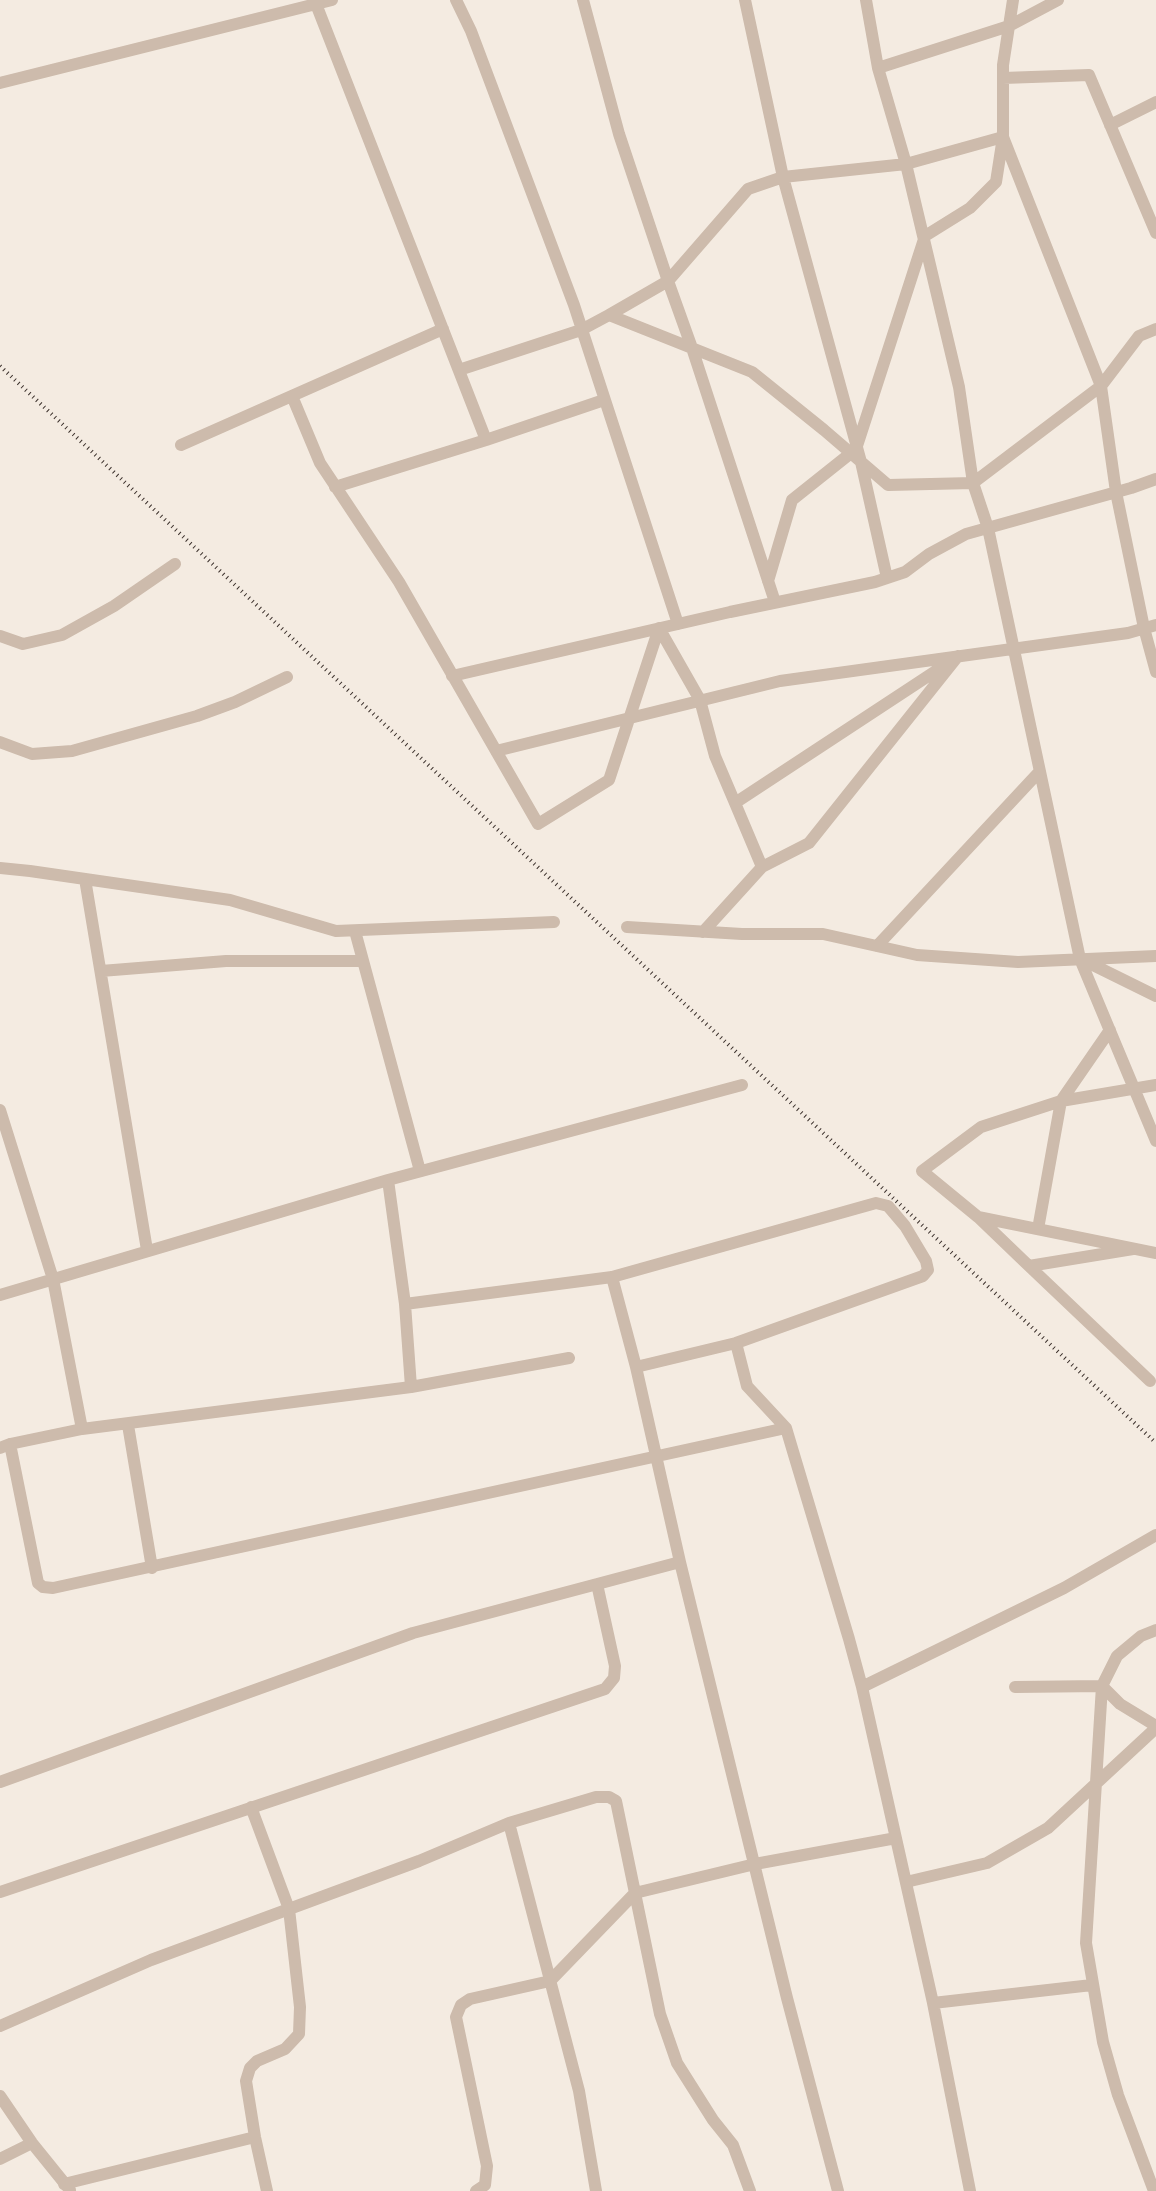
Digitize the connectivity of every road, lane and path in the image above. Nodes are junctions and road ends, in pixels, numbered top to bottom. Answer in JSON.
{"nodes":[{"id":1,"x":332,"y":0,"type":"edge"},
{"id":2,"x":456,"y":0,"type":"edge"},
{"id":3,"x":583,"y":0,"type":"edge"},
{"id":4,"x":745,"y":0,"type":"edge"},
{"id":5,"x":866,"y":0,"type":"edge"},
{"id":6,"x":1013,"y":0,"type":"edge"},
{"id":7,"x":1058,"y":0,"type":"edge"},
{"id":8,"x":316,"y":4,"type":"junction"},
{"id":9,"x":1009,"y":26,"type":"junction"},
{"id":10,"x":878,"y":68,"type":"junction"},
{"id":11,"x":1003,"y":78,"type":"junction"},
{"id":12,"x":0,"y":83,"type":"edge"},
{"id":13,"x":1156,"y":102,"type":"edge"},
{"id":14,"x":1110,"y":125,"type":"junction"},
{"id":15,"x":1003,"y":137,"type":"junction"},
{"id":16,"x":906,"y":164,"type":"junction"},
{"id":17,"x":783,"y":177,"type":"junction"},
{"id":18,"x":1156,"y":232,"type":"edge"},
{"id":19,"x":925,"y":236,"type":"junction"},
{"id":20,"x":668,"y":282,"type":"junction"},
{"id":21,"x":609,"y":315,"type":"junction"},
{"id":22,"x":1156,"y":329,"type":"edge"},
{"id":23,"x":443,"y":330,"type":"junction"},
{"id":24,"x":581,"y":330,"type":"junction"},
{"id":25,"x":692,"y":348,"type":"junction"},
{"id":26,"x":459,"y":370,"type":"junction"},
{"id":27,"x":1101,"y":386,"type":"junction"},
{"id":28,"x":292,"y":396,"type":"junction"},
{"id":29,"x":604,"y":400,"type":"junction"},
{"id":30,"x":486,"y":440,"type":"junction"},
{"id":31,"x":182,"y":445,"type":"dead end"},
{"id":32,"x":854,"y":449,"type":"junction"},
{"id":33,"x":861,"y":462,"type":"junction"},
{"id":34,"x":1156,"y":479,"type":"edge"},
{"id":35,"x":973,"y":483,"type":"junction"},
{"id":36,"x":335,"y":487,"type":"junction"},
{"id":37,"x":1116,"y":492,"type":"junction"},
{"id":38,"x":988,"y":528,"type":"junction"},
{"id":39,"x":175,"y":564,"type":"dead end"},
{"id":40,"x":887,"y":578,"type":"junction"},
{"id":41,"x":768,"y":581,"type":"junction"},
{"id":42,"x":775,"y":602,"type":"junction"},
{"id":43,"x":678,"y":624,"type":"junction"},
{"id":44,"x":1150,"y":627,"type":"edge"},
{"id":45,"x":659,"y":628,"type":"junction"},
{"id":46,"x":0,"y":636,"type":"edge"},
{"id":47,"x":1014,"y":649,"type":"junction"},
{"id":48,"x":958,"y":656,"type":"junction"},
{"id":49,"x":1156,"y":672,"type":"edge"},
{"id":50,"x":452,"y":676,"type":"junction"},
{"id":51,"x":288,"y":677,"type":"dead end"},
{"id":52,"x":700,"y":700,"type":"junction"},
{"id":53,"x":628,"y":718,"type":"junction"},
{"id":54,"x":0,"y":742,"type":"edge"},
{"id":55,"x":496,"y":751,"type":"junction"},
{"id":56,"x":1040,"y":771,"type":"junction"},
{"id":57,"x":736,"y":803,"type":"junction"},
{"id":58,"x":762,"y":867,"type":"junction"},
{"id":59,"x":0,"y":868,"type":"edge"},
{"id":60,"x":86,"y":879,"type":"junction"},
{"id":61,"x":554,"y":922,"type":"dead end"},
{"id":62,"x":627,"y":927,"type":"dead end"},
{"id":63,"x":355,"y":931,"type":"junction"},
{"id":64,"x":704,"y":932,"type":"junction"},
{"id":65,"x":876,"y":946,"type":"junction"},
{"id":66,"x":1156,"y":956,"type":"edge"},
{"id":67,"x":1080,"y":959,"type":"junction"},
{"id":68,"x":363,"y":961,"type":"junction"},
{"id":69,"x":100,"y":971,"type":"junction"},
{"id":70,"x":1156,"y":996,"type":"edge"},
{"id":71,"x":1110,"y":1030,"type":"junction"},
{"id":72,"x":742,"y":1085,"type":"dead end"},
{"id":73,"x":1156,"y":1085,"type":"edge"},
{"id":74,"x":1134,"y":1090,"type":"junction"},
{"id":75,"x":1060,"y":1101,"type":"junction"},
{"id":76,"x":0,"y":1110,"type":"edge"},
{"id":77,"x":1156,"y":1141,"type":"edge"},
{"id":78,"x":420,"y":1171,"type":"junction"},
{"id":79,"x":388,"y":1180,"type":"junction"},
{"id":80,"x":978,"y":1217,"type":"junction"},
{"id":81,"x":1038,"y":1229,"type":"junction"},
{"id":82,"x":1133,"y":1249,"type":"junction"},
{"id":83,"x":148,"y":1250,"type":"junction"},
{"id":84,"x":1156,"y":1253,"type":"edge"},
{"id":85,"x":1028,"y":1266,"type":"junction"},
{"id":86,"x":612,"y":1277,"type":"junction"},
{"id":87,"x":53,"y":1279,"type":"junction"},
{"id":88,"x":0,"y":1295,"type":"edge"},
{"id":89,"x":405,"y":1304,"type":"junction"},
{"id":90,"x":736,"y":1343,"type":"junction"},
{"id":91,"x":569,"y":1358,"type":"dead end"},
{"id":92,"x":636,"y":1368,"type":"junction"},
{"id":93,"x":1154,"y":1382,"type":"edge"},
{"id":94,"x":411,"y":1387,"type":"junction"},
{"id":95,"x":128,"y":1425,"type":"junction"},
{"id":96,"x":786,"y":1428,"type":"junction"},
{"id":97,"x":82,"y":1429,"type":"junction"},
{"id":98,"x":5,"y":1446,"type":"edge"},
{"id":99,"x":655,"y":1458,"type":"junction"},
{"id":100,"x":1156,"y":1535,"type":"edge"},
{"id":101,"x":680,"y":1562,"type":"junction"},
{"id":102,"x":152,"y":1568,"type":"junction"},
{"id":103,"x":597,"y":1584,"type":"junction"},
{"id":104,"x":1156,"y":1630,"type":"edge"},
{"id":105,"x":1102,"y":1686,"type":"junction"},
{"id":106,"x":862,"y":1687,"type":"junction"},
{"id":107,"x":1015,"y":1687,"type":"dead end"},
{"id":108,"x":1156,"y":1727,"type":"edge"},
{"id":109,"x":0,"y":1782,"type":"edge"},
{"id":110,"x":1096,"y":1784,"type":"junction"},
{"id":111,"x":250,"y":1807,"type":"junction"},
{"id":112,"x":509,"y":1823,"type":"junction"},
{"id":113,"x":896,"y":1838,"type":"junction"},
{"id":114,"x":755,"y":1864,"type":"junction"},
{"id":115,"x":906,"y":1882,"type":"junction"},
{"id":116,"x":0,"y":1892,"type":"edge"},
{"id":117,"x":635,"y":1893,"type":"junction"},
{"id":118,"x":289,"y":1909,"type":"junction"},
{"id":119,"x":550,"y":1981,"type":"junction"},
{"id":120,"x":1092,"y":1985,"type":"junction"},
{"id":121,"x":933,"y":2003,"type":"junction"},
{"id":122,"x":0,"y":2026,"type":"edge"},
{"id":123,"x":0,"y":2096,"type":"edge"},
{"id":124,"x":254,"y":2137,"type":"junction"},
{"id":125,"x":32,"y":2143,"type":"junction"},
{"id":126,"x":0,"y":2159,"type":"edge"},
{"id":127,"x":68,"y":2188,"type":"edge"},
{"id":128,"x":267,"y":2191,"type":"edge"},
{"id":129,"x":476,"y":2191,"type":"edge"},
{"id":130,"x":596,"y":2191,"type":"edge"},
{"id":131,"x":750,"y":2191,"type":"edge"},
{"id":132,"x":838,"y":2191,"type":"edge"},
{"id":133,"x":970,"y":2191,"type":"edge"},
{"id":134,"x":1154,"y":2191,"type":"edge"}],
"edges":[{"from":1,"to":8,"type":"street"},
{"from":2,"to":24,"type":"street"},
{"from":3,"to":20,"type":"street"},
{"from":4,"to":17,"type":"street"},
{"from":5,"to":10,"type":"street"},
{"from":6,"to":9,"type":"street"},
{"from":7,"to":9,"type":"street"},
{"from":8,"to":12,"type":"street"},
{"from":8,"to":23,"type":"street"},
{"from":9,"to":10,"type":"street"},
{"from":9,"to":11,"type":"street"},
{"from":10,"to":16,"type":"street"},
{"from":11,"to":14,"type":"street"},
{"from":11,"to":15,"type":"street"},
{"from":13,"to":14,"type":"street"},
{"from":14,"to":18,"type":"street"},
{"from":15,"to":16,"type":"street"},
{"from":15,"to":19,"type":"street"},
{"from":15,"to":27,"type":"street"},
{"from":16,"to":17,"type":"street"},
{"from":16,"to":19,"type":"street"},
{"from":17,"to":20,"type":"street"},
{"from":17,"to":32,"type":"street"},
{"from":19,"to":32,"type":"street"},
{"from":19,"to":35,"type":"street"},
{"from":20,"to":21,"type":"street"},
{"from":20,"to":25,"type":"street"},
{"from":21,"to":24,"type":"street"},
{"from":21,"to":25,"type":"street"},
{"from":22,"to":27,"type":"street"},
{"from":23,"to":26,"type":"street"},
{"from":23,"to":28,"type":"street"},
{"from":24,"to":26,"type":"street"},
{"from":24,"to":29,"type":"street"},
{"from":25,"to":32,"type":"street"},
{"from":25,"to":41,"type":"street"},
{"from":26,"to":30,"type":"street"},
{"from":27,"to":35,"type":"street"},
{"from":27,"to":37,"type":"street"},
{"from":28,"to":31,"type":"street"},
{"from":28,"to":36,"type":"street"},
{"from":29,"to":30,"type":"street"},
{"from":29,"to":43,"type":"street"},
{"from":30,"to":36,"type":"street"},
{"from":32,"to":33,"type":"street"},
{"from":32,"to":41,"type":"street"},
{"from":33,"to":35,"type":"street"},
{"from":33,"to":40,"type":"street"},
{"from":34,"to":37,"type":"street"},
{"from":35,"to":38,"type":"street"},
{"from":36,"to":50,"type":"street"},
{"from":37,"to":38,"type":"street"},
{"from":37,"to":44,"type":"street"},
{"from":38,"to":40,"type":"street"},
{"from":38,"to":47,"type":"street"},
{"from":39,"to":46,"type":"street"},
{"from":40,"to":42,"type":"street"},
{"from":41,"to":42,"type":"street"},
{"from":42,"to":43,"type":"street"},
{"from":43,"to":45,"type":"street"},
{"from":44,"to":47,"type":"street"},
{"from":44,"to":49,"type":"street"},
{"from":45,"to":50,"type":"street"},
{"from":45,"to":52,"type":"street"},
{"from":45,"to":53,"type":"street"},
{"from":47,"to":48,"type":"street"},
{"from":47,"to":56,"type":"street"},
{"from":48,"to":52,"type":"street"},
{"from":48,"to":57,"type":"street"},
{"from":48,"to":58,"type":"street"},
{"from":50,"to":55,"type":"street"},
{"from":51,"to":54,"type":"street"},
{"from":52,"to":53,"type":"street"},
{"from":52,"to":57,"type":"street"},
{"from":53,"to":55,"type":"street"},
{"from":53,"to":55,"type":"street"},
{"from":56,"to":65,"type":"street"},
{"from":56,"to":67,"type":"street"},
{"from":57,"to":58,"type":"street"},
{"from":58,"to":64,"type":"street"},
{"from":59,"to":60,"type":"street"},
{"from":60,"to":63,"type":"street"},
{"from":60,"to":69,"type":"street"},
{"from":61,"to":63,"type":"street"},
{"from":62,"to":64,"type":"street"},
{"from":63,"to":68,"type":"street"},
{"from":64,"to":65,"type":"street"},
{"from":65,"to":67,"type":"street"},
{"from":66,"to":67,"type":"street"},
{"from":67,"to":70,"type":"street"},
{"from":67,"to":71,"type":"street"},
{"from":68,"to":69,"type":"street"},
{"from":68,"to":78,"type":"street"},
{"from":69,"to":83,"type":"street"},
{"from":71,"to":74,"type":"street"},
{"from":71,"to":75,"type":"street"},
{"from":72,"to":78,"type":"street"},
{"from":73,"to":74,"type":"street"},
{"from":74,"to":75,"type":"street"},
{"from":74,"to":77,"type":"street"},
{"from":75,"to":80,"type":"street"},
{"from":75,"to":81,"type":"street"},
{"from":76,"to":87,"type":"street"},
{"from":78,"to":79,"type":"street"},
{"from":79,"to":83,"type":"street"},
{"from":79,"to":89,"type":"street"},
{"from":80,"to":81,"type":"street"},
{"from":80,"to":85,"type":"street"},
{"from":81,"to":82,"type":"street"},
{"from":82,"to":84,"type":"street"},
{"from":82,"to":85,"type":"street"},
{"from":83,"to":87,"type":"street"},
{"from":85,"to":93,"type":"street"},
{"from":86,"to":89,"type":"street"},
{"from":86,"to":90,"type":"street"},
{"from":86,"to":92,"type":"street"},
{"from":87,"to":88,"type":"street"},
{"from":87,"to":97,"type":"street"},
{"from":89,"to":94,"type":"street"},
{"from":90,"to":92,"type":"street"},
{"from":90,"to":96,"type":"street"},
{"from":91,"to":94,"type":"street"},
{"from":92,"to":99,"type":"street"},
{"from":94,"to":95,"type":"street"},
{"from":95,"to":97,"type":"street"},
{"from":95,"to":102,"type":"street"},
{"from":96,"to":99,"type":"street"},
{"from":96,"to":106,"type":"street"},
{"from":97,"to":98,"type":"street"},
{"from":98,"to":102,"type":"street"},
{"from":99,"to":101,"type":"street"},
{"from":99,"to":102,"type":"street"},
{"from":100,"to":106,"type":"street"},
{"from":101,"to":103,"type":"street"},
{"from":101,"to":114,"type":"street"},
{"from":103,"to":109,"type":"street"},
{"from":103,"to":111,"type":"street"},
{"from":104,"to":105,"type":"street"},
{"from":105,"to":107,"type":"street"},
{"from":105,"to":108,"type":"street"},
{"from":105,"to":110,"type":"street"},
{"from":106,"to":113,"type":"street"},
{"from":108,"to":110,"type":"street"},
{"from":110,"to":115,"type":"street"},
{"from":110,"to":120,"type":"street"},
{"from":111,"to":116,"type":"street"},
{"from":111,"to":118,"type":"street"},
{"from":112,"to":117,"type":"street"},
{"from":112,"to":118,"type":"street"},
{"from":112,"to":119,"type":"street"},
{"from":113,"to":114,"type":"street"},
{"from":113,"to":115,"type":"street"},
{"from":114,"to":117,"type":"street"},
{"from":114,"to":132,"type":"street"},
{"from":115,"to":121,"type":"street"},
{"from":117,"to":119,"type":"street"},
{"from":117,"to":131,"type":"street"},
{"from":118,"to":122,"type":"street"},
{"from":118,"to":124,"type":"street"},
{"from":119,"to":129,"type":"street"},
{"from":119,"to":130,"type":"street"},
{"from":120,"to":121,"type":"street"},
{"from":120,"to":134,"type":"street"},
{"from":121,"to":133,"type":"street"},
{"from":123,"to":125,"type":"street"},
{"from":124,"to":127,"type":"street"},
{"from":124,"to":128,"type":"street"},
{"from":125,"to":126,"type":"street"},
{"from":125,"to":127,"type":"street"}]}
